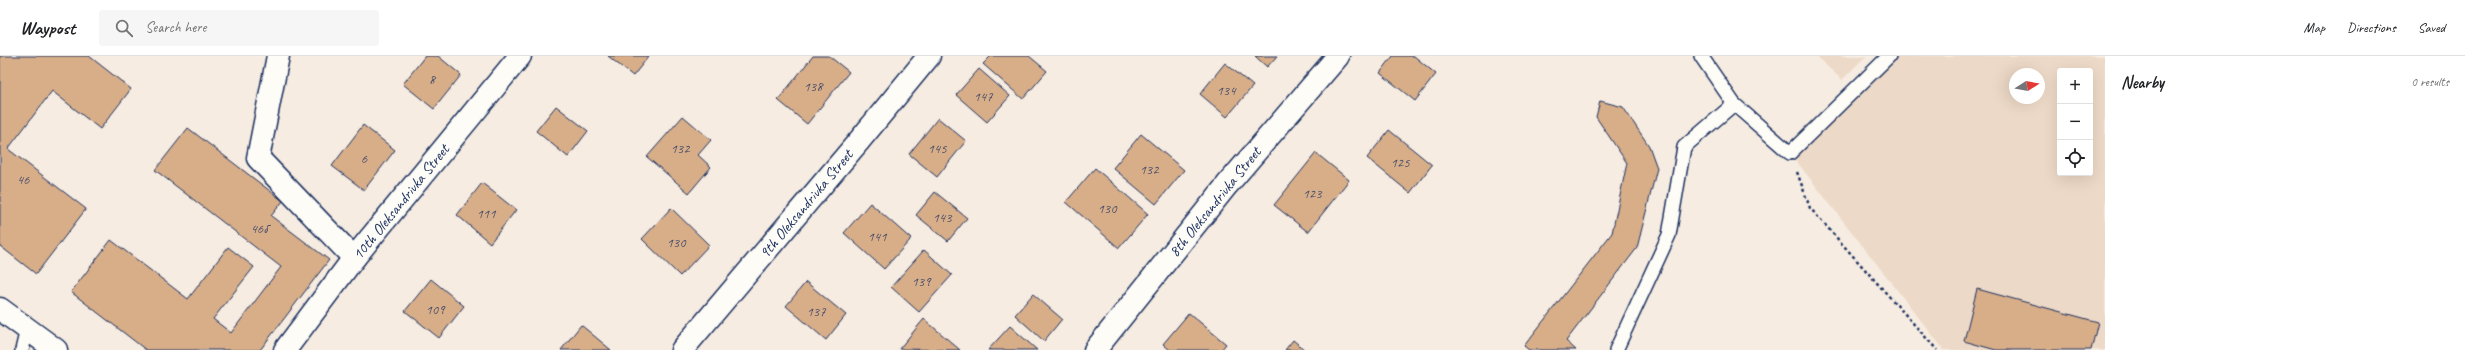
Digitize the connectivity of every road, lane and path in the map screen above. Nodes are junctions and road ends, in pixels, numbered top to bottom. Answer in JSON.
{"nodes":[{"id":1,"x":278,"y":56,"type":"edge"},
{"id":2,"x":520,"y":56,"type":"edge"},
{"id":3,"x":929,"y":56,"type":"edge"},
{"id":4,"x":1338,"y":56,"type":"edge"},
{"id":5,"x":1701,"y":56,"type":"edge"},
{"id":6,"x":1889,"y":56,"type":"edge"},
{"id":7,"x":1734,"y":104,"type":"junction"},
{"id":8,"x":1790,"y":153,"type":"junction"},
{"id":9,"x":354,"y":258,"type":"junction"},
{"id":10,"x":0,"y":309,"type":"edge"},
{"id":11,"x":27,"y":329,"type":"junction"},
{"id":12,"x":22,"y":350,"type":"edge"},
{"id":13,"x":56,"y":350,"type":"edge"},
{"id":14,"x":286,"y":350,"type":"edge"},
{"id":15,"x":682,"y":350,"type":"edge"},
{"id":16,"x":1094,"y":350,"type":"edge"},
{"id":17,"x":1616,"y":350,"type":"edge"},
{"id":18,"x":1937,"y":350,"type":"edge"}],
"edges":[{"from":1,"to":9,"type":"street"},
{"from":2,"to":9,"type":"street","name":"10th Oleksandrivka Street"},
{"from":3,"to":15,"type":"street","name":"9th Oleksandrivka Street"},
{"from":4,"to":16,"type":"street","name":"8th Oleksandrivka Street"},
{"from":5,"to":7,"type":"lane"},
{"from":6,"to":8,"type":"lane"},
{"from":7,"to":8,"type":"lane"},
{"from":7,"to":17,"type":"lane"},
{"from":8,"to":18,"type":"path"},
{"from":9,"to":14,"type":"street","name":"10th Oleksandrivka Street"},
{"from":10,"to":11,"type":"street"},
{"from":11,"to":12,"type":"lane"},
{"from":11,"to":13,"type":"street"}]}
